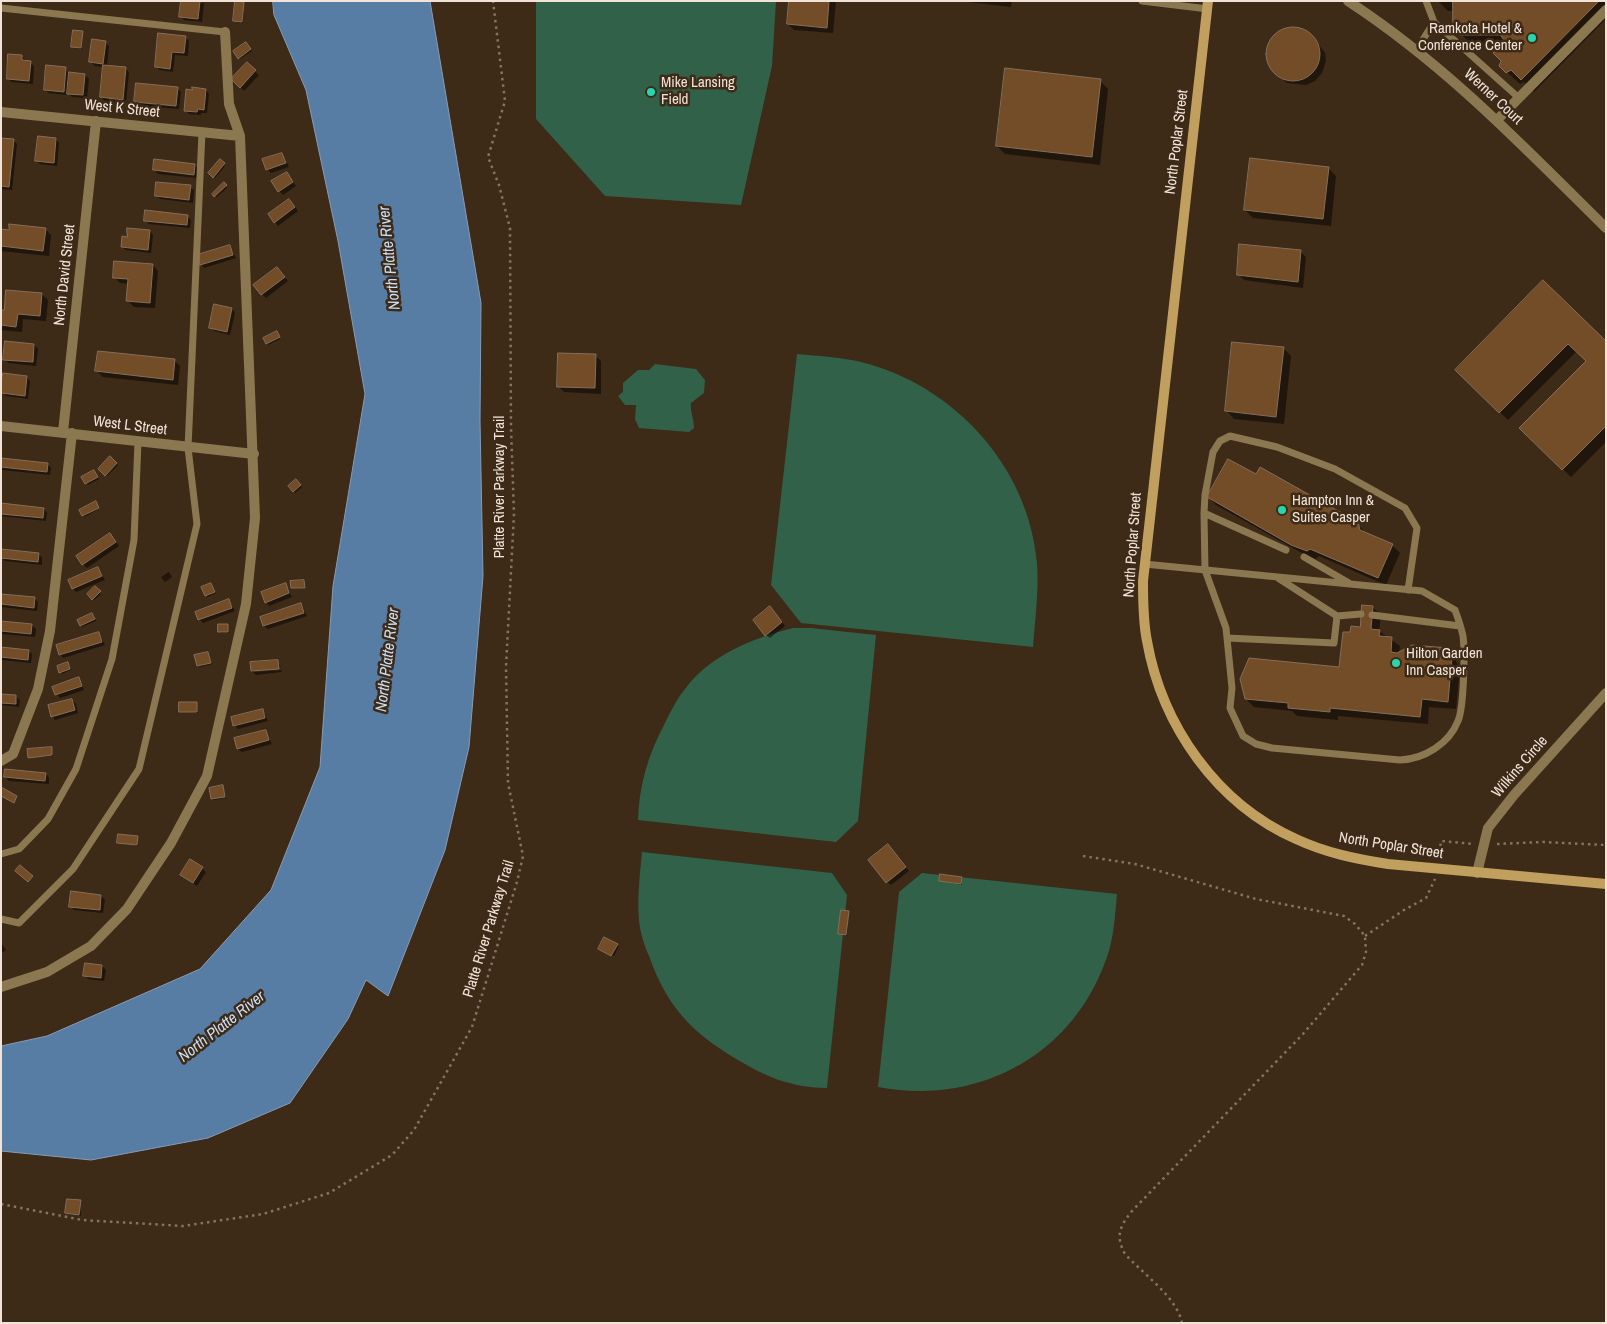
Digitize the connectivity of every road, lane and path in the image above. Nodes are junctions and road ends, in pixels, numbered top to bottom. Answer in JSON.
{"nodes":[{"id":1,"x":493,"y":1,"type":"edge"},
{"id":2,"x":1142,"y":1,"type":"edge"},
{"id":3,"x":1348,"y":1,"type":"edge"},
{"id":4,"x":1426,"y":1,"type":"edge"},
{"id":5,"x":1208,"y":5,"type":"edge"},
{"id":6,"x":1,"y":8,"type":"edge"},
{"id":7,"x":1606,"y":10,"type":"edge"},
{"id":8,"x":1434,"y":22,"type":"junction"},
{"id":9,"x":225,"y":32,"type":"joint"},
{"id":10,"x":1417,"y":49,"type":"junction"},
{"id":11,"x":1519,"y":98,"type":"junction"},
{"id":12,"x":1,"y":112,"type":"edge"},
{"id":13,"x":1497,"y":120,"type":"junction"},
{"id":14,"x":96,"y":121,"type":"junction"},
{"id":15,"x":202,"y":132,"type":"junction"},
{"id":16,"x":240,"y":136,"type":"junction"},
{"id":17,"x":1606,"y":228,"type":"edge"},
{"id":18,"x":1,"y":426,"type":"edge"},
{"id":19,"x":68,"y":433,"type":"junction"},
{"id":20,"x":138,"y":442,"type":"junction"},
{"id":21,"x":188,"y":448,"type":"junction"},
{"id":22,"x":254,"y":454,"type":"junction"},
{"id":23,"x":1204,"y":513,"type":"junction"},
{"id":24,"x":1286,"y":550,"type":"dead end"},
{"id":25,"x":1304,"y":557,"type":"dead end"},
{"id":26,"x":1144,"y":564,"type":"junction"},
{"id":27,"x":1205,"y":570,"type":"junction"},
{"id":28,"x":1276,"y":577,"type":"junction"},
{"id":29,"x":1351,"y":584,"type":"junction"},
{"id":30,"x":1408,"y":590,"type":"junction"},
{"id":31,"x":1361,"y":614,"type":"dead end"},
{"id":32,"x":1372,"y":615,"type":"dead end"},
{"id":33,"x":1337,"y":616,"type":"junction"},
{"id":34,"x":1460,"y":626,"type":"junction"},
{"id":35,"x":1227,"y":638,"type":"junction"},
{"id":36,"x":1606,"y":693,"type":"edge"},
{"id":37,"x":1,"y":761,"type":"edge"},
{"id":38,"x":1484,"y":844,"type":"junction"},
{"id":39,"x":1606,"y":845,"type":"edge"},
{"id":40,"x":1,"y":854,"type":"edge"},
{"id":41,"x":1083,"y":856,"type":"dead end"},
{"id":42,"x":1437,"y":868,"type":"junction"},
{"id":43,"x":1477,"y":873,"type":"junction"},
{"id":44,"x":1606,"y":884,"type":"edge"},
{"id":45,"x":1,"y":920,"type":"edge"},
{"id":46,"x":1365,"y":936,"type":"junction"},
{"id":47,"x":1,"y":987,"type":"edge"},
{"id":48,"x":1,"y":1204,"type":"edge"},
{"id":49,"x":1182,"y":1323,"type":"edge"}],
"edges":[{"from":1,"to":48,"type":"path","name":"Platte River Parkway Trail"},
{"from":2,"to":5,"type":"lane"},
{"from":3,"to":10,"type":"street","name":"Werner Court"},
{"from":4,"to":8,"type":"lane"},
{"from":5,"to":26,"type":"main road","name":"North Poplar Street"},
{"from":6,"to":9,"type":"lane"},
{"from":7,"to":11,"type":"street"},
{"from":8,"to":10,"type":"lane"},
{"from":8,"to":11,"type":"lane"},
{"from":9,"to":16,"type":"street"},
{"from":10,"to":13,"type":"street","name":"Werner Court"},
{"from":11,"to":13,"type":"street"},
{"from":12,"to":14,"type":"street","name":"West K Street"},
{"from":13,"to":17,"type":"street","name":"Werner Court"},
{"from":14,"to":15,"type":"street","name":"West K Street"},
{"from":14,"to":19,"type":"street","name":"North David Street"},
{"from":15,"to":16,"type":"street","name":"West K Street"},
{"from":15,"to":21,"type":"lane"},
{"from":16,"to":22,"type":"street"},
{"from":18,"to":19,"type":"street","name":"West L Street"},
{"from":19,"to":20,"type":"street","name":"West L Street"},
{"from":19,"to":37,"type":"street","name":"North David Street"},
{"from":20,"to":21,"type":"street","name":"West L Street"},
{"from":20,"to":40,"type":"lane"},
{"from":21,"to":22,"type":"street","name":"West L Street"},
{"from":21,"to":45,"type":"lane"},
{"from":22,"to":47,"type":"street"},
{"from":23,"to":24,"type":"lane"},
{"from":23,"to":27,"type":"lane"},
{"from":23,"to":30,"type":"lane"},
{"from":25,"to":29,"type":"lane"},
{"from":26,"to":27,"type":"lane"},
{"from":26,"to":42,"type":"main road","name":"North Poplar Street"},
{"from":27,"to":28,"type":"lane"},
{"from":27,"to":35,"type":"lane"},
{"from":28,"to":29,"type":"lane"},
{"from":28,"to":33,"type":"lane"},
{"from":29,"to":30,"type":"lane"},
{"from":30,"to":34,"type":"lane"},
{"from":31,"to":33,"type":"lane"},
{"from":32,"to":34,"type":"lane"},
{"from":33,"to":35,"type":"lane"},
{"from":34,"to":35,"type":"lane"},
{"from":36,"to":38,"type":"street","name":"Wilkins Circle"},
{"from":38,"to":39,"type":"path"},
{"from":38,"to":42,"type":"path"},
{"from":38,"to":43,"type":"street","name":"Wilkins Circle"},
{"from":41,"to":46,"type":"path"},
{"from":42,"to":43,"type":"main road","name":"North Poplar Street"},
{"from":42,"to":46,"type":"path"},
{"from":43,"to":44,"type":"main road","name":"North Poplar Street"},
{"from":46,"to":49,"type":"path"}]}
